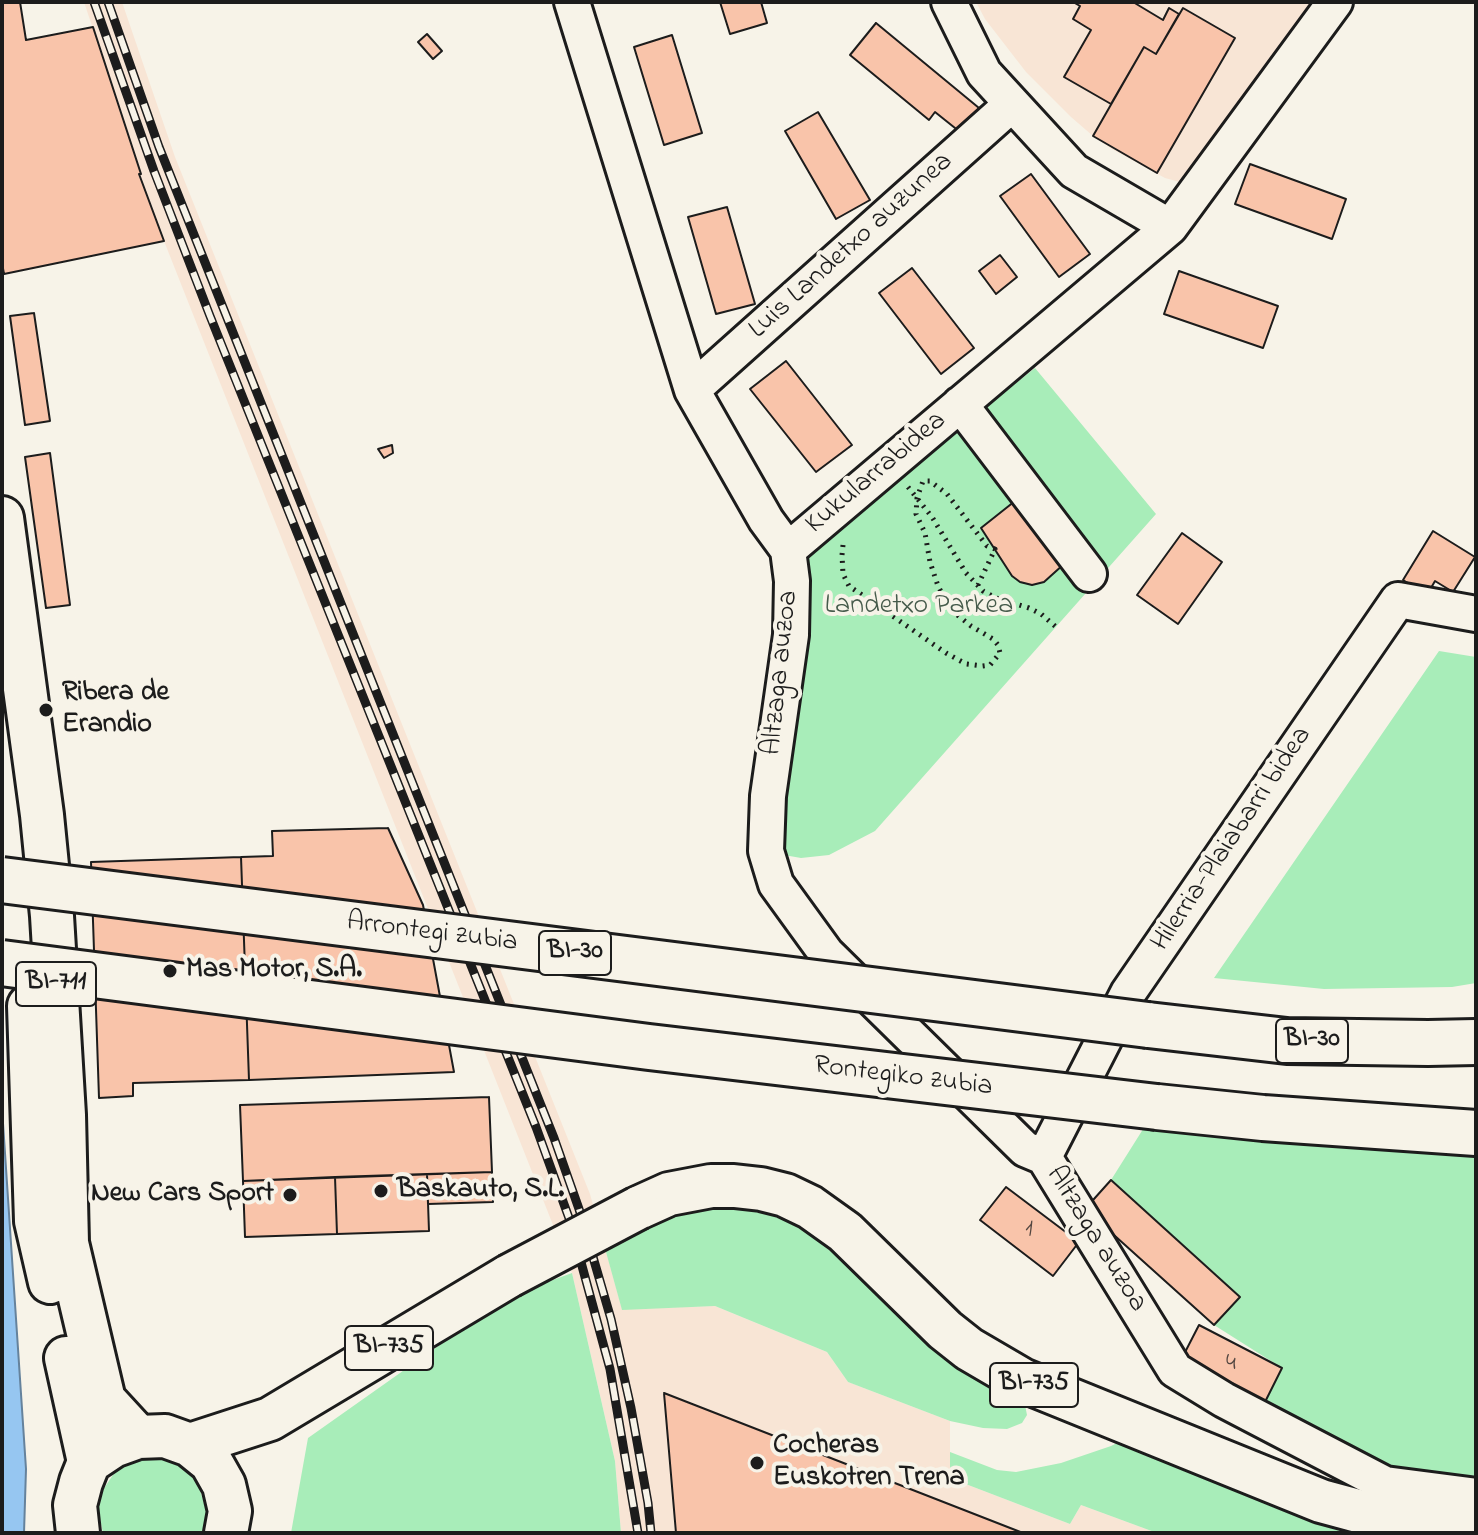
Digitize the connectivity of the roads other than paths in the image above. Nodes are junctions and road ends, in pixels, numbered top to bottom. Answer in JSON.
{"nodes":[{"id":1,"x":572,"y":2,"type":"edge"},
{"id":2,"x":949,"y":2,"type":"edge"},
{"id":3,"x":1335,"y":2,"type":"edge"},
{"id":4,"x":1012,"y":104,"type":"junction"},
{"id":5,"x":1170,"y":227,"type":"junction"},
{"id":6,"x":692,"y":390,"type":"junction"},
{"id":7,"x":960,"y":404,"type":"junction"},
{"id":8,"x":2,"y":518,"type":"edge"},
{"id":9,"x":788,"y":550,"type":"junction"},
{"id":10,"x":1089,"y":574,"type":"dead end"},
{"id":11,"x":1476,"y":614,"type":"edge"},
{"id":12,"x":2,"y":718,"type":"edge"},
{"id":13,"x":2,"y":880,"type":"edge"},
{"id":14,"x":2,"y":963,"type":"edge"},
{"id":15,"x":1476,"y":1042,"type":"edge"},
{"id":16,"x":1344,"y":1123,"type":"junction"},
{"id":17,"x":1476,"y":1125,"type":"edge"},
{"id":18,"x":1476,"y":1133,"type":"edge"},
{"id":19,"x":1044,"y":1157,"type":"junction"},
{"id":20,"x":270,"y":1419,"type":"junction"},
{"id":21,"x":138,"y":1437,"type":"junction"},
{"id":22,"x":190,"y":1445,"type":"junction"},
{"id":23,"x":89,"y":1462,"type":"junction"},
{"id":24,"x":224,"y":1485,"type":"junction"},
{"id":25,"x":1476,"y":1496,"type":"edge"},
{"id":26,"x":1396,"y":1525,"type":"edge"},
{"id":27,"x":1476,"y":1528,"type":"edge"},
{"id":28,"x":78,"y":1533,"type":"edge"},
{"id":29,"x":226,"y":1533,"type":"edge"}],
"edges":[{"from":1,"to":6,"type":"street","name":"Kukularrabidea"},
{"from":2,"to":4,"type":"street"},
{"from":3,"to":5,"type":"street","name":"Kukularrabidea"},
{"from":4,"to":5,"type":"street"},
{"from":4,"to":6,"type":"street","name":"Luis Landetxo auzunea"},
{"from":5,"to":7,"type":"street","name":"Kukularrabidea"},
{"from":6,"to":9,"type":"street","name":"Kukularrabidea"},
{"from":7,"to":9,"type":"street","name":"Kukularrabidea"},
{"from":7,"to":10,"type":"street"},
{"from":8,"to":21,"type":"main road","number":"BI-711"},
{"from":9,"to":19,"type":"street","name":"Altzaga auzoa"},
{"from":11,"to":19,"type":"street","name":"Hilerria-Plaiabarri bidea"},
{"from":12,"to":23,"type":"main road","number":"BI-711"},
{"from":13,"to":15,"type":"highway","name":"Arrontegi zubia","number":"BI-30","bridge":true},
{"from":14,"to":16,"type":"highway","name":"Rontegiko zubia","bridge":true},
{"from":16,"to":17,"type":"highway"},
{"from":16,"to":18,"type":"highway"},
{"from":19,"to":25,"type":"street","name":"Altzaga auzoa"},
{"from":20,"to":22,"type":"main road"},
{"from":20,"to":24,"type":"main road"},
{"from":20,"to":26,"type":"main road","number":"BI-735","bridge":true},
{"from":21,"to":22,"type":"main road"},
{"from":21,"to":23,"type":"main road"},
{"from":22,"to":24,"type":"main road"},
{"from":23,"to":28,"type":"main road"},
{"from":24,"to":29,"type":"main road"},
{"from":26,"to":27,"type":"main road","number":"BI-735"}]}
